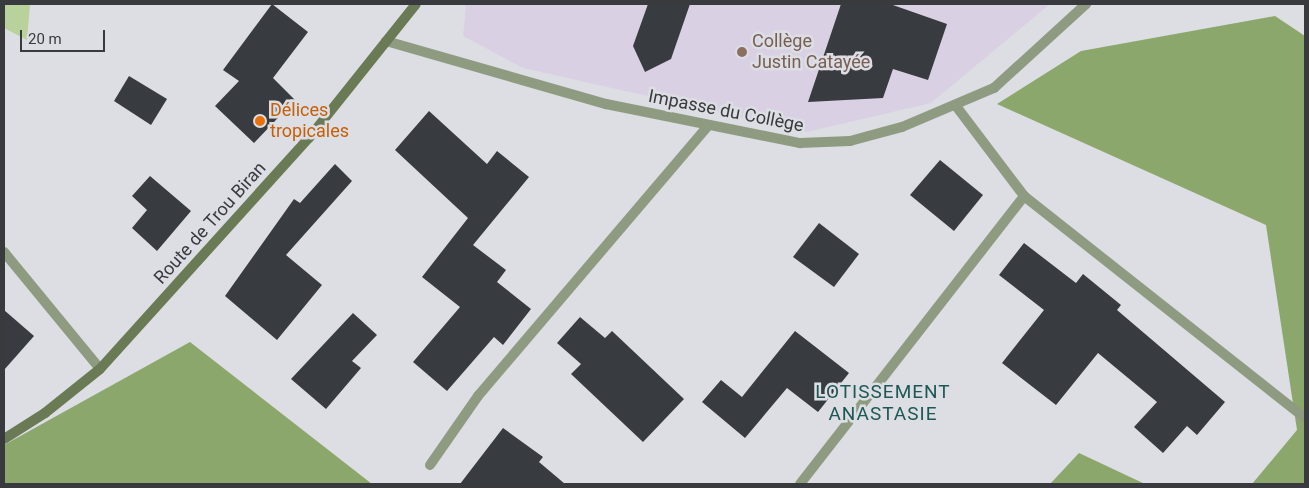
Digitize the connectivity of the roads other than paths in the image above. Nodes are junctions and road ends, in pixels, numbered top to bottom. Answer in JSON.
{"nodes":[{"id":1,"x":416,"y":4,"type":"edge"},
{"id":2,"x":1086,"y":4,"type":"edge"},
{"id":3,"x":386,"y":41,"type":"junction"},
{"id":4,"x":956,"y":106,"type":"junction"},
{"id":5,"x":708,"y":126,"type":"junction"},
{"id":6,"x":1024,"y":196,"type":"junction"},
{"id":7,"x":4,"y":252,"type":"edge"},
{"id":8,"x":100,"y":369,"type":"junction"},
{"id":9,"x":1305,"y":418,"type":"edge"},
{"id":10,"x":4,"y":439,"type":"edge"},
{"id":11,"x":430,"y":465,"type":"dead end"},
{"id":12,"x":800,"y":484,"type":"edge"}],
"edges":[{"from":1,"to":3,"type":"main road","name":"Route de Trou Biran"},
{"from":2,"to":4,"type":"street","name":"Impasse du Collège"},
{"from":3,"to":5,"type":"street","name":"Impasse du Collège"},
{"from":3,"to":8,"type":"main road","name":"Route de Trou Biran"},
{"from":4,"to":5,"type":"street","name":"Impasse du Collège"},
{"from":4,"to":6,"type":"street"},
{"from":5,"to":11,"type":"street"},
{"from":6,"to":9,"type":"street"},
{"from":6,"to":12,"type":"street"},
{"from":7,"to":8,"type":"street"},
{"from":8,"to":10,"type":"main road","name":"Route de Trou Biran"}]}
